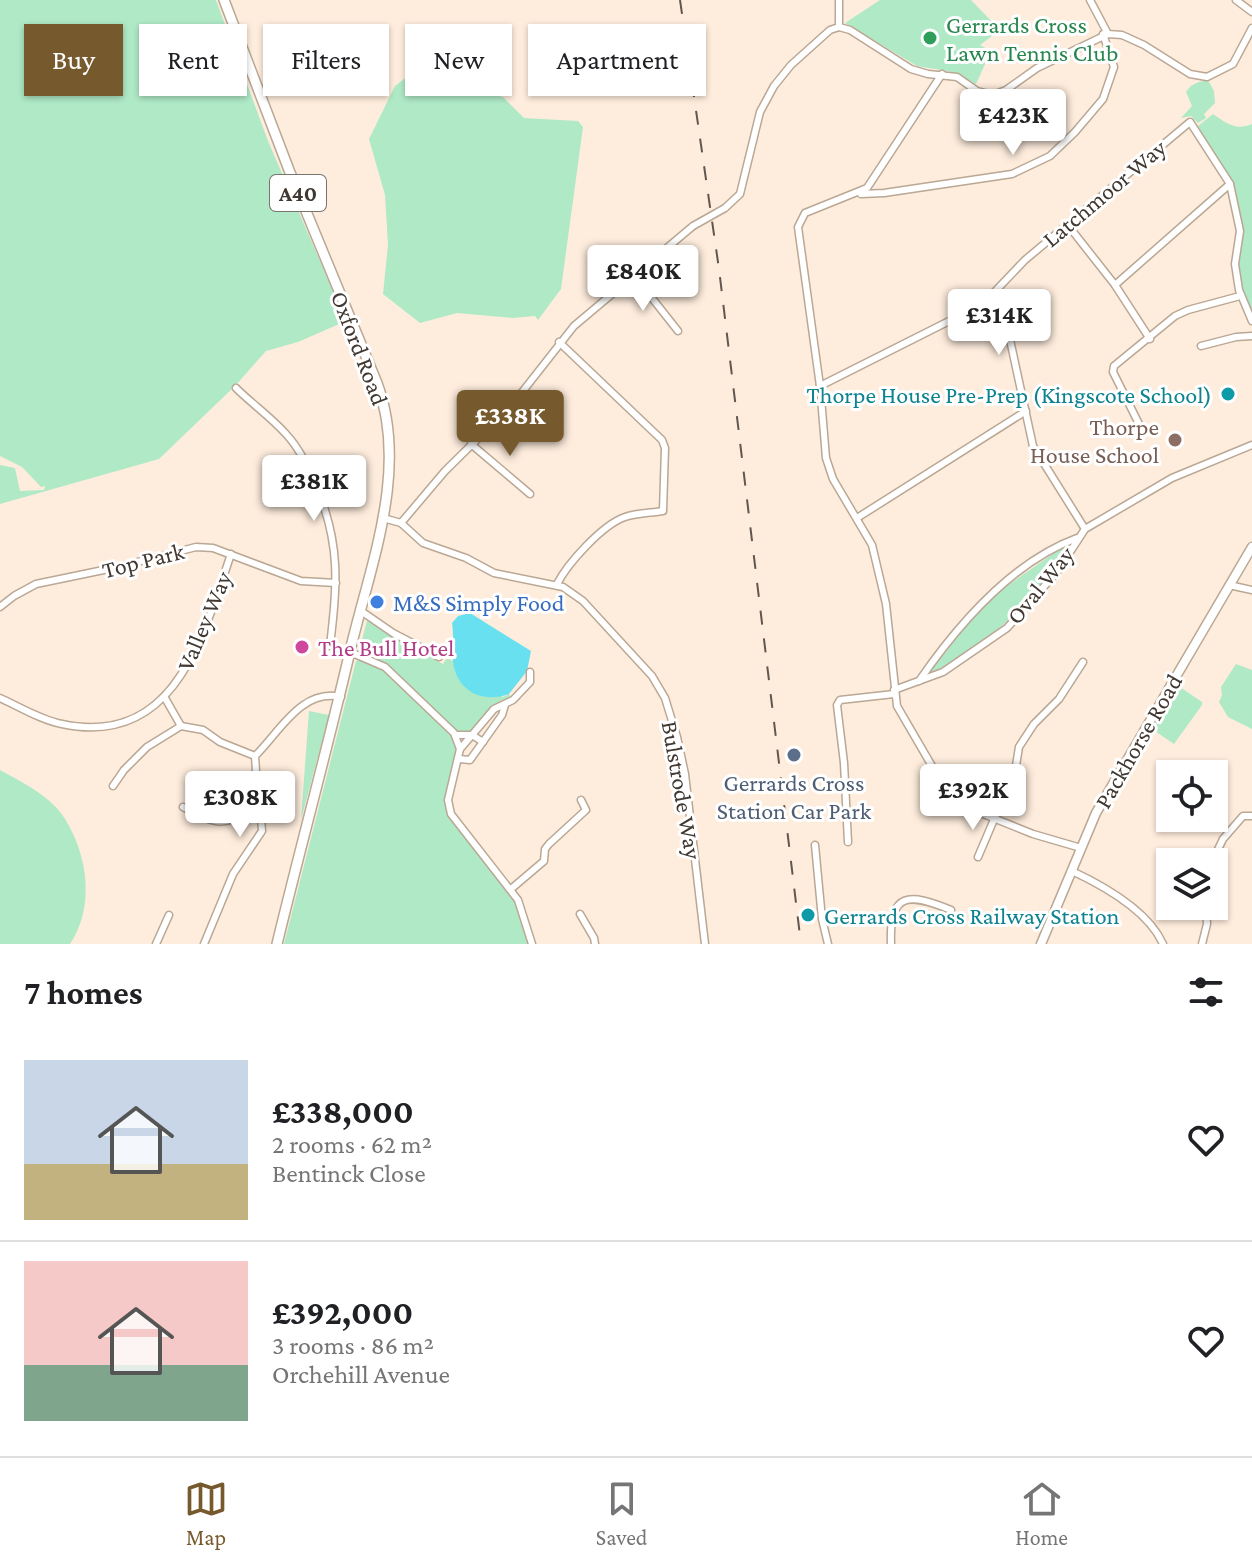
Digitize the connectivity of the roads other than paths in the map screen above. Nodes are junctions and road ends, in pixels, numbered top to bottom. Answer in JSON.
{"nodes":[{"id":1,"x":224,"y":0,"type":"edge"},
{"id":2,"x":839,"y":0,"type":"edge"},
{"id":3,"x":1090,"y":0,"type":"edge"},
{"id":4,"x":1236,"y":0,"type":"edge"},
{"id":5,"x":1252,"y":12,"type":"edge"},
{"id":6,"x":839,"y":27,"type":"junction"},
{"id":7,"x":1252,"y":28,"type":"edge"},
{"id":8,"x":1106,"y":34,"type":"junction"},
{"id":9,"x":942,"y":74,"type":"junction"},
{"id":10,"x":874,"y":181,"type":"junction"},
{"id":11,"x":1230,"y":184,"type":"junction"},
{"id":12,"x":884,"y":193,"type":"junction"},
{"id":13,"x":857,"y":194,"type":"junction"},
{"id":14,"x":1067,"y":224,"type":"junction"},
{"id":15,"x":633,"y":274,"type":"junction"},
{"id":16,"x":1115,"y":285,"type":"junction"},
{"id":17,"x":993,"y":295,"type":"junction"},
{"id":18,"x":1240,"y":296,"type":"junction"},
{"id":19,"x":1252,"y":321,"type":"edge"},
{"id":20,"x":678,"y":331,"type":"dead end"},
{"id":21,"x":1252,"y":336,"type":"edge"},
{"id":22,"x":1150,"y":339,"type":"junction"},
{"id":23,"x":559,"y":342,"type":"junction"},
{"id":24,"x":1201,"y":346,"type":"dead end"},
{"id":25,"x":820,"y":386,"type":"junction"},
{"id":26,"x":236,"y":388,"type":"dead end"},
{"id":27,"x":463,"y":396,"type":"dead end"},
{"id":28,"x":1026,"y":411,"type":"junction"},
{"id":29,"x":1139,"y":424,"type":"dead end"},
{"id":30,"x":473,"y":442,"type":"junction"},
{"id":31,"x":1252,"y":445,"type":"edge"},
{"id":32,"x":530,"y":494,"type":"dead end"},
{"id":33,"x":383,"y":518,"type":"junction"},
{"id":34,"x":857,"y":518,"type":"junction"},
{"id":35,"x":401,"y":523,"type":"junction"},
{"id":36,"x":1085,"y":529,"type":"junction"},
{"id":37,"x":1078,"y":537,"type":"junction"},
{"id":38,"x":1252,"y":547,"type":"edge"},
{"id":39,"x":231,"y":554,"type":"junction"},
{"id":40,"x":336,"y":583,"type":"junction"},
{"id":41,"x":557,"y":584,"type":"junction"},
{"id":42,"x":1229,"y":585,"type":"junction"},
{"id":43,"x":1252,"y":590,"type":"edge"},
{"id":44,"x":0,"y":607,"type":"edge"},
{"id":45,"x":361,"y":611,"type":"junction"},
{"id":46,"x":330,"y":646,"type":"dead end"},
{"id":47,"x":350,"y":652,"type":"junction"},
{"id":48,"x":439,"y":657,"type":"dead end"},
{"id":49,"x":1083,"y":662,"type":"dead end"},
{"id":50,"x":530,"y":672,"type":"dead end"},
{"id":51,"x":919,"y":681,"type":"junction"},
{"id":52,"x":894,"y":692,"type":"junction"},
{"id":53,"x":341,"y":697,"type":"junction"},
{"id":54,"x":0,"y":698,"type":"edge"},
{"id":55,"x":165,"y":698,"type":"junction"},
{"id":56,"x":505,"y":705,"type":"junction"},
{"id":57,"x":483,"y":723,"type":"junction"},
{"id":58,"x":181,"y":726,"type":"junction"},
{"id":59,"x":492,"y":728,"type":"junction"},
{"id":60,"x":455,"y":735,"type":"junction"},
{"id":61,"x":472,"y":735,"type":"junction"},
{"id":62,"x":483,"y":742,"type":"junction"},
{"id":63,"x":460,"y":749,"type":"junction"},
{"id":64,"x":255,"y":756,"type":"junction"},
{"id":65,"x":459,"y":759,"type":"junction"},
{"id":66,"x":113,"y":786,"type":"dead end"},
{"id":67,"x":581,"y":800,"type":"dead end"},
{"id":68,"x":245,"y":802,"type":"junction"},
{"id":69,"x":183,"y":807,"type":"dead end"},
{"id":70,"x":586,"y":810,"type":"junction"},
{"id":71,"x":594,"y":812,"type":"dead end"},
{"id":72,"x":1252,"y":816,"type":"edge"},
{"id":73,"x":995,"y":818,"type":"junction"},
{"id":74,"x":848,"y":842,"type":"dead end"},
{"id":75,"x":815,"y":845,"type":"dead end"},
{"id":76,"x":1081,"y":848,"type":"junction"},
{"id":77,"x":1220,"y":848,"type":"edge"},
{"id":78,"x":978,"y":857,"type":"dead end"},
{"id":79,"x":1072,"y":871,"type":"junction"},
{"id":80,"x":511,"y":889,"type":"junction"},
{"id":81,"x":951,"y":910,"type":"dead end"},
{"id":82,"x":580,"y":914,"type":"dead end"},
{"id":83,"x":169,"y":915,"type":"dead end"},
{"id":84,"x":1207,"y":920,"type":"edge"},
{"id":85,"x":156,"y":944,"type":"edge"},
{"id":86,"x":204,"y":944,"type":"edge"},
{"id":87,"x":277,"y":944,"type":"edge"},
{"id":88,"x":532,"y":944,"type":"edge"},
{"id":89,"x":595,"y":944,"type":"edge"},
{"id":90,"x":705,"y":944,"type":"edge"},
{"id":91,"x":828,"y":944,"type":"edge"},
{"id":92,"x":891,"y":944,"type":"edge"},
{"id":93,"x":1041,"y":944,"type":"edge"},
{"id":94,"x":1163,"y":944,"type":"edge"},
{"id":95,"x":1202,"y":944,"type":"edge"}],
"edges":[{"from":1,"to":33,"type":"main road","name":"Oxford Road","number":"A40"},
{"from":2,"to":6,"type":"street"},
{"from":3,"to":8,"type":"street"},
{"from":4,"to":5,"type":"street"},
{"from":6,"to":9,"type":"street"},
{"from":6,"to":15,"type":"street","bridge":true},
{"from":7,"to":8,"type":"street"},
{"from":8,"to":9,"type":"street"},
{"from":8,"to":12,"type":"street"},
{"from":9,"to":10,"type":"street"},
{"from":10,"to":12,"type":"street"},
{"from":10,"to":13,"type":"street"},
{"from":11,"to":14,"type":"street","name":"Latchmoor Way"},
{"from":11,"to":16,"type":"street"},
{"from":11,"to":18,"type":"street"},
{"from":12,"to":13,"type":"street"},
{"from":13,"to":25,"type":"street"},
{"from":14,"to":16,"type":"street"},
{"from":14,"to":17,"type":"street","name":"Latchmoor Way"},
{"from":15,"to":20,"type":"street"},
{"from":15,"to":23,"type":"street"},
{"from":16,"to":22,"type":"street"},
{"from":17,"to":25,"type":"street","name":"Latchmoor Way"},
{"from":17,"to":28,"type":"street"},
{"from":18,"to":19,"type":"street"},
{"from":18,"to":22,"type":"street"},
{"from":21,"to":24,"type":"street"},
{"from":22,"to":29,"type":"street"},
{"from":23,"to":30,"type":"street"},
{"from":23,"to":41,"type":"street"},
{"from":25,"to":34,"type":"street"},
{"from":26,"to":40,"type":"street"},
{"from":27,"to":30,"type":"street"},
{"from":28,"to":34,"type":"street"},
{"from":28,"to":36,"type":"street"},
{"from":30,"to":32,"type":"street"},
{"from":30,"to":35,"type":"street"},
{"from":31,"to":36,"type":"street","name":"Oval Way"},
{"from":33,"to":35,"type":"street","name":"Bulstrode Way"},
{"from":33,"to":45,"type":"main road","name":"Oxford Road","number":"A40"},
{"from":34,"to":52,"type":"street"},
{"from":35,"to":41,"type":"street","name":"Bulstrode Way"},
{"from":36,"to":37,"type":"street","name":"Oval Way"},
{"from":37,"to":51,"type":"street","name":"Oval Way"},
{"from":37,"to":51,"type":"street","name":"Oval Way"},
{"from":38,"to":42,"type":"main road","name":"Packhorse Road"},
{"from":39,"to":40,"type":"street","name":"Top Park"},
{"from":39,"to":44,"type":"street","name":"Top Park"},
{"from":39,"to":55,"type":"street","name":"Valley Way"},
{"from":40,"to":46,"type":"street"},
{"from":41,"to":90,"type":"street","name":"Bulstrode Way"},
{"from":42,"to":43,"type":"street"},
{"from":42,"to":76,"type":"main road","name":"Packhorse Road"},
{"from":45,"to":47,"type":"main road","name":"Oxford Road","number":"A40"},
{"from":45,"to":48,"type":"street"},
{"from":47,"to":53,"type":"main road","name":"Oxford Road","number":"A40"},
{"from":47,"to":60,"type":"street"},
{"from":49,"to":73,"type":"street"},
{"from":50,"to":56,"type":"street"},
{"from":51,"to":52,"type":"street","name":"Oval Way"},
{"from":52,"to":73,"type":"street"},
{"from":52,"to":74,"type":"street","name":"Oval Way"},
{"from":53,"to":64,"type":"street"},
{"from":53,"to":87,"type":"main road","name":"Oxford Road","number":"A40"},
{"from":54,"to":55,"type":"street","name":"Valley Way"},
{"from":55,"to":58,"type":"street"},
{"from":56,"to":57,"type":"street"},
{"from":56,"to":59,"type":"street"},
{"from":57,"to":59,"type":"street"},
{"from":57,"to":61,"type":"street"},
{"from":58,"to":64,"type":"street"},
{"from":58,"to":66,"type":"street"},
{"from":59,"to":62,"type":"street"},
{"from":60,"to":61,"type":"street"},
{"from":60,"to":63,"type":"street"},
{"from":61,"to":62,"type":"street"},
{"from":61,"to":63,"type":"street"},
{"from":62,"to":65,"type":"street"},
{"from":63,"to":65,"type":"street"},
{"from":64,"to":68,"type":"street"},
{"from":65,"to":80,"type":"street"},
{"from":67,"to":70,"type":"street"},
{"from":68,"to":69,"type":"street"},
{"from":68,"to":86,"type":"street"},
{"from":70,"to":71,"type":"street"},
{"from":70,"to":80,"type":"street"},
{"from":72,"to":77,"type":"street"},
{"from":73,"to":76,"type":"street"},
{"from":73,"to":78,"type":"street"},
{"from":75,"to":91,"type":"street"},
{"from":76,"to":79,"type":"main road","name":"Packhorse Road"},
{"from":79,"to":93,"type":"main road","name":"Packhorse Road"},
{"from":79,"to":94,"type":"street"},
{"from":80,"to":88,"type":"street"},
{"from":81,"to":92,"type":"street"},
{"from":82,"to":89,"type":"street"},
{"from":83,"to":85,"type":"street"},
{"from":84,"to":95,"type":"street"}]}
